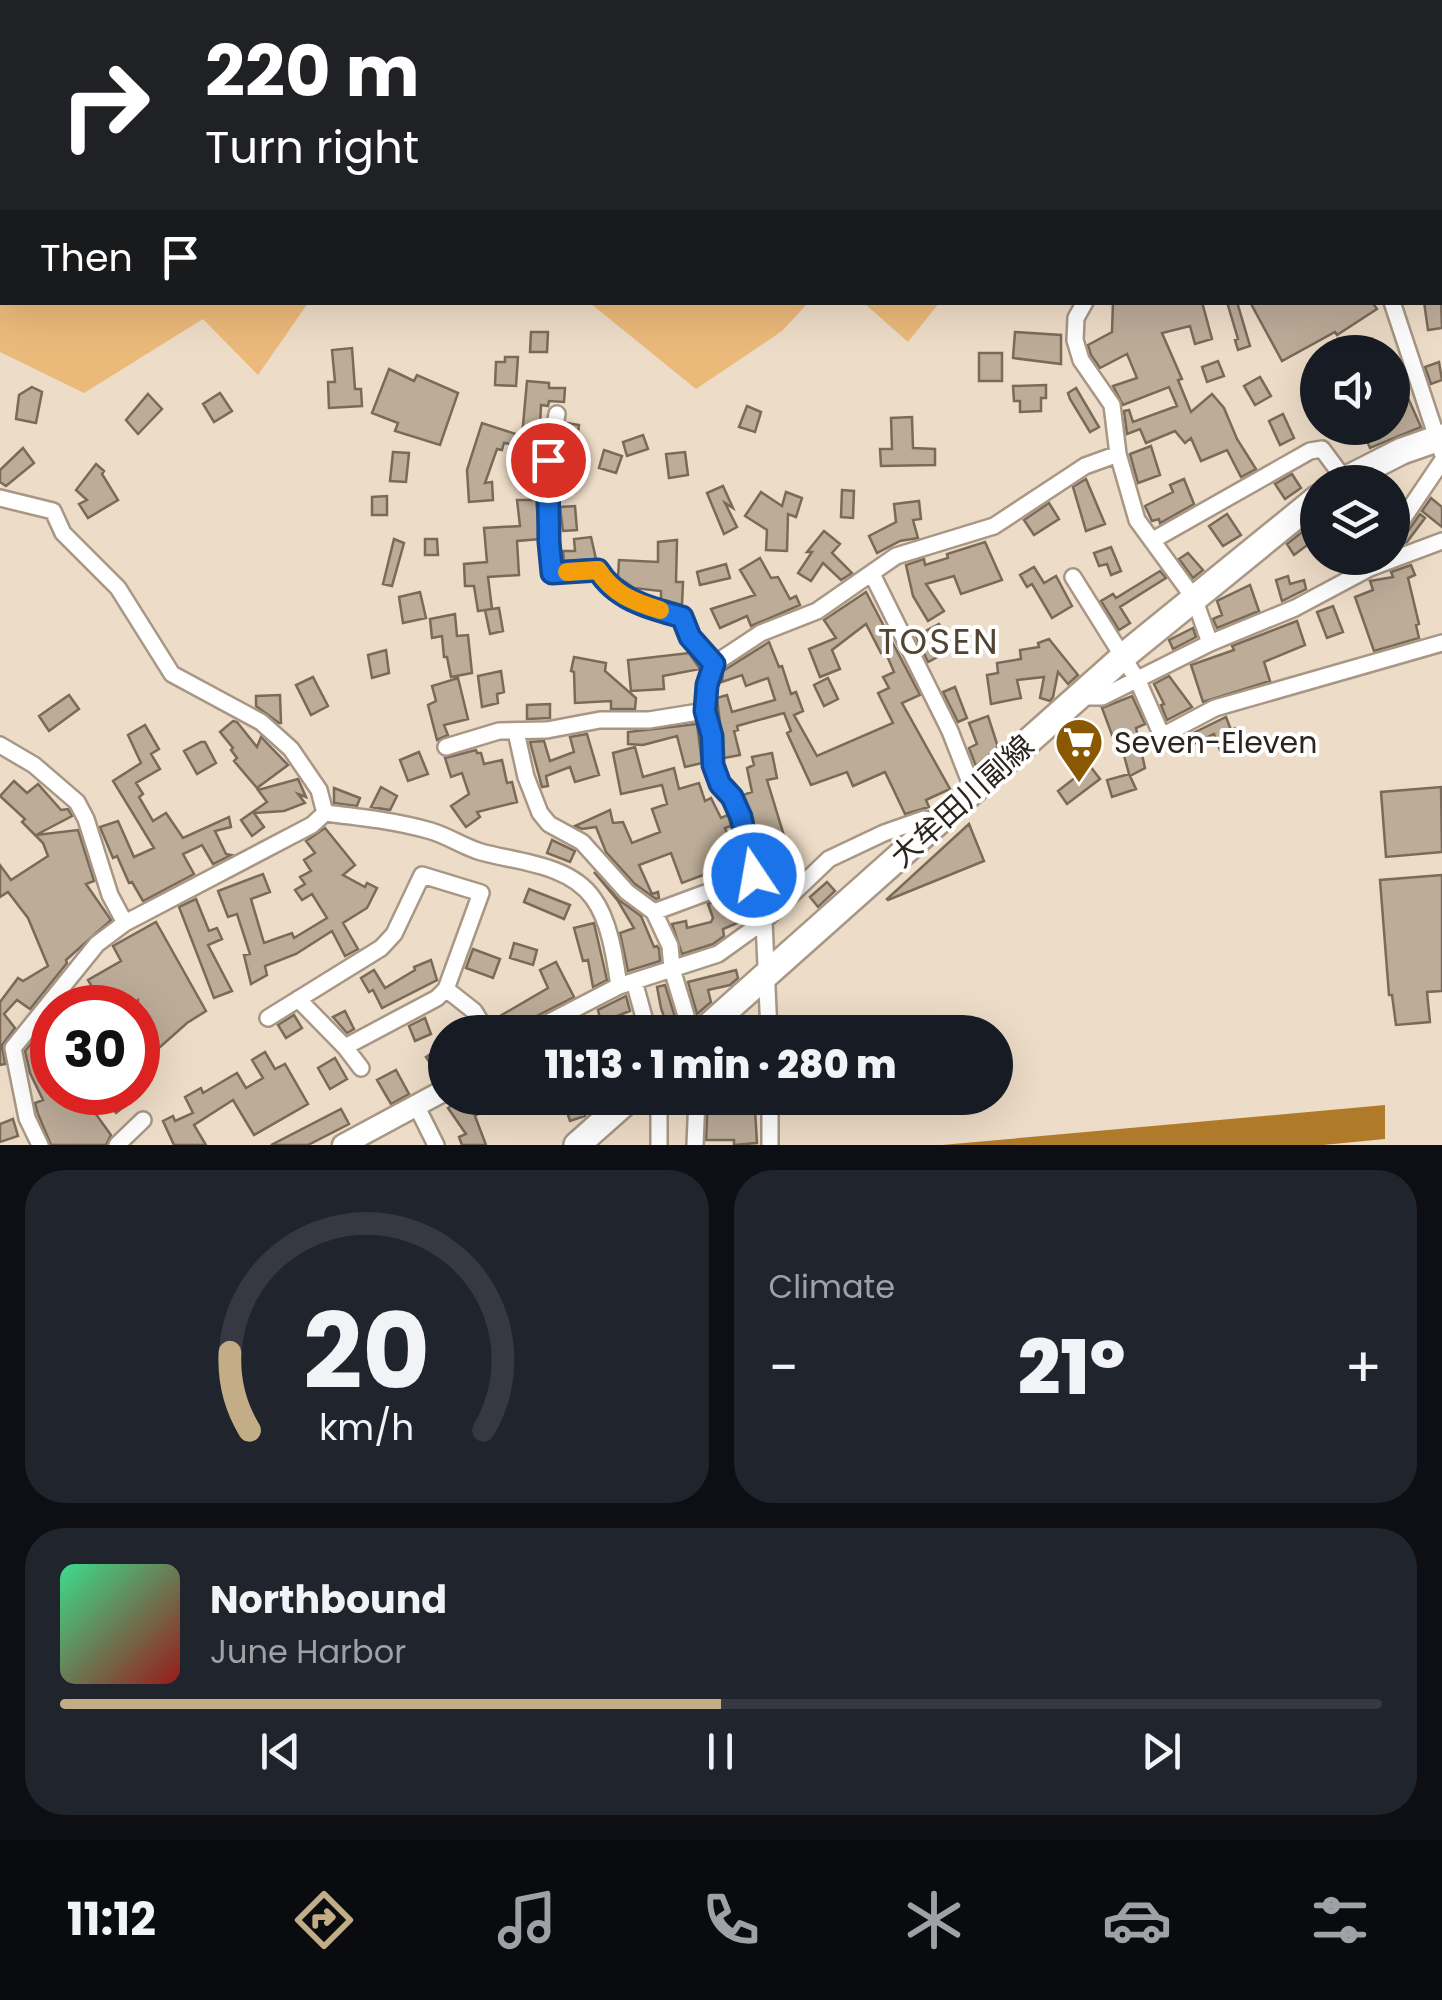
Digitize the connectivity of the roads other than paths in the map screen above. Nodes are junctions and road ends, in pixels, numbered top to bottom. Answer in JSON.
{"nodes":[{"id":1,"x":1083,"y":305,"type":"edge"},
{"id":2,"x":1393,"y":305,"type":"edge"},
{"id":3,"x":558,"y":414,"type":"dead end"},
{"id":4,"x":1441,"y":447,"type":"edge"},
{"id":5,"x":1118,"y":454,"type":"junction"},
{"id":6,"x":1332,"y":465,"type":"edge"},
{"id":7,"x":1374,"y":465,"type":"edge"},
{"id":8,"x":0,"y":498,"type":"edge"},
{"id":9,"x":1410,"y":503,"type":"edge"},
{"id":10,"x":1300,"y":513,"type":"edge"},
{"id":11,"x":1154,"y":540,"type":"junction"},
{"id":12,"x":1442,"y":541,"type":"edge"},
{"id":13,"x":1410,"y":551,"type":"edge"},
{"id":14,"x":872,"y":574,"type":"junction"},
{"id":15,"x":1353,"y":575,"type":"edge"},
{"id":16,"x":1073,"y":577,"type":"dead end"},
{"id":17,"x":1194,"y":598,"type":"junction"},
{"id":18,"x":1210,"y":643,"type":"junction"},
{"id":19,"x":1442,"y":644,"type":"edge"},
{"id":20,"x":1123,"y":657,"type":"junction"},
{"id":21,"x":714,"y":664,"type":"junction"},
{"id":22,"x":1138,"y":681,"type":"junction"},
{"id":23,"x":1078,"y":697,"type":"junction"},
{"id":24,"x":705,"y":711,"type":"junction"},
{"id":25,"x":516,"y":732,"type":"junction"},
{"id":26,"x":0,"y":745,"type":"edge"},
{"id":27,"x":446,"y":747,"type":"dead end"},
{"id":28,"x":973,"y":790,"type":"junction"},
{"id":29,"x":325,"y":813,"type":"junction"},
{"id":30,"x":940,"y":822,"type":"junction"},
{"id":31,"x":654,"y":912,"type":"junction"},
{"id":32,"x":764,"y":921,"type":"junction"},
{"id":33,"x":125,"y":923,"type":"junction"},
{"id":34,"x":672,"y":969,"type":"junction"},
{"id":35,"x":769,"y":973,"type":"junction"},
{"id":36,"x":627,"y":984,"type":"junction"},
{"id":37,"x":446,"y":988,"type":"junction"},
{"id":38,"x":298,"y":999,"type":"junction"},
{"id":39,"x":476,"y":1015,"type":"edge"},
{"id":40,"x":564,"y":1015,"type":"edge"},
{"id":41,"x":641,"y":1015,"type":"edge"},
{"id":42,"x":686,"y":1015,"type":"edge"},
{"id":43,"x":721,"y":1015,"type":"edge"},
{"id":44,"x":769,"y":1015,"type":"edge"},
{"id":45,"x":268,"y":1018,"type":"dead end"},
{"id":46,"x":6,"y":1046,"type":"edge"},
{"id":47,"x":346,"y":1046,"type":"junction"},
{"id":48,"x":361,"y":1068,"type":"dead end"},
{"id":49,"x":428,"y":1100,"type":"edge"},
{"id":50,"x":417,"y":1107,"type":"junction"},
{"id":51,"x":611,"y":1115,"type":"edge"},
{"id":52,"x":659,"y":1115,"type":"edge"},
{"id":53,"x":696,"y":1115,"type":"edge"},
{"id":54,"x":770,"y":1115,"type":"edge"},
{"id":55,"x":143,"y":1120,"type":"dead end"},
{"id":56,"x":40,"y":1145,"type":"edge"},
{"id":57,"x":118,"y":1145,"type":"edge"},
{"id":58,"x":344,"y":1145,"type":"edge"},
{"id":59,"x":436,"y":1145,"type":"edge"},
{"id":60,"x":577,"y":1145,"type":"edge"},
{"id":61,"x":659,"y":1145,"type":"edge"},
{"id":62,"x":695,"y":1145,"type":"edge"},
{"id":63,"x":770,"y":1145,"type":"edge"}],
"edges":[{"from":1,"to":5,"type":"street"},
{"from":2,"to":4,"type":"street"},
{"from":3,"to":21,"type":"street"},
{"from":4,"to":7,"type":"main road"},
{"from":4,"to":9,"type":"street"},
{"from":5,"to":11,"type":"street"},
{"from":5,"to":14,"type":"street"},
{"from":6,"to":11,"type":"street"},
{"from":8,"to":29,"type":"street"},
{"from":10,"to":17,"type":"main road","name":"大牟田川副線"},
{"from":11,"to":17,"type":"street"},
{"from":12,"to":13,"type":"street"},
{"from":14,"to":21,"type":"street"},
{"from":14,"to":28,"type":"street"},
{"from":15,"to":18,"type":"street"},
{"from":16,"to":20,"type":"street"},
{"from":17,"to":18,"type":"street"},
{"from":17,"to":20,"type":"main road","name":"大牟田川副線"},
{"from":18,"to":22,"type":"street"},
{"from":19,"to":22,"type":"street"},
{"from":20,"to":22,"type":"street"},
{"from":20,"to":23,"type":"main road","name":"大牟田川副線"},
{"from":21,"to":24,"type":"street"},
{"from":22,"to":23,"type":"street"},
{"from":23,"to":28,"type":"main road","name":"大牟田川副線"},
{"from":24,"to":25,"type":"street"},
{"from":24,"to":31,"type":"street"},
{"from":25,"to":27,"type":"street"},
{"from":25,"to":31,"type":"street"},
{"from":26,"to":33,"type":"street"},
{"from":28,"to":30,"type":"main road","name":"大牟田川副線"},
{"from":29,"to":33,"type":"street"},
{"from":29,"to":36,"type":"street"},
{"from":30,"to":32,"type":"street"},
{"from":30,"to":35,"type":"main road","name":"大牟田川副線"},
{"from":31,"to":34,"type":"street"},
{"from":32,"to":34,"type":"street"},
{"from":32,"to":35,"type":"street"},
{"from":33,"to":46,"type":"street"},
{"from":34,"to":36,"type":"street"},
{"from":34,"to":42,"type":"street"},
{"from":35,"to":43,"type":"main road","name":"大牟田川副線"},
{"from":35,"to":44,"type":"street"},
{"from":36,"to":40,"type":"street"},
{"from":36,"to":41,"type":"street"},
{"from":37,"to":38,"type":"street"},
{"from":37,"to":39,"type":"street"},
{"from":37,"to":47,"type":"street"},
{"from":38,"to":45,"type":"street"},
{"from":38,"to":47,"type":"street"},
{"from":46,"to":56,"type":"street"},
{"from":47,"to":48,"type":"street"},
{"from":49,"to":50,"type":"street"},
{"from":50,"to":58,"type":"street"},
{"from":50,"to":59,"type":"street"},
{"from":51,"to":60,"type":"main road"},
{"from":52,"to":61,"type":"street"},
{"from":53,"to":62,"type":"street"},
{"from":54,"to":63,"type":"street"},
{"from":55,"to":57,"type":"street"}]}
